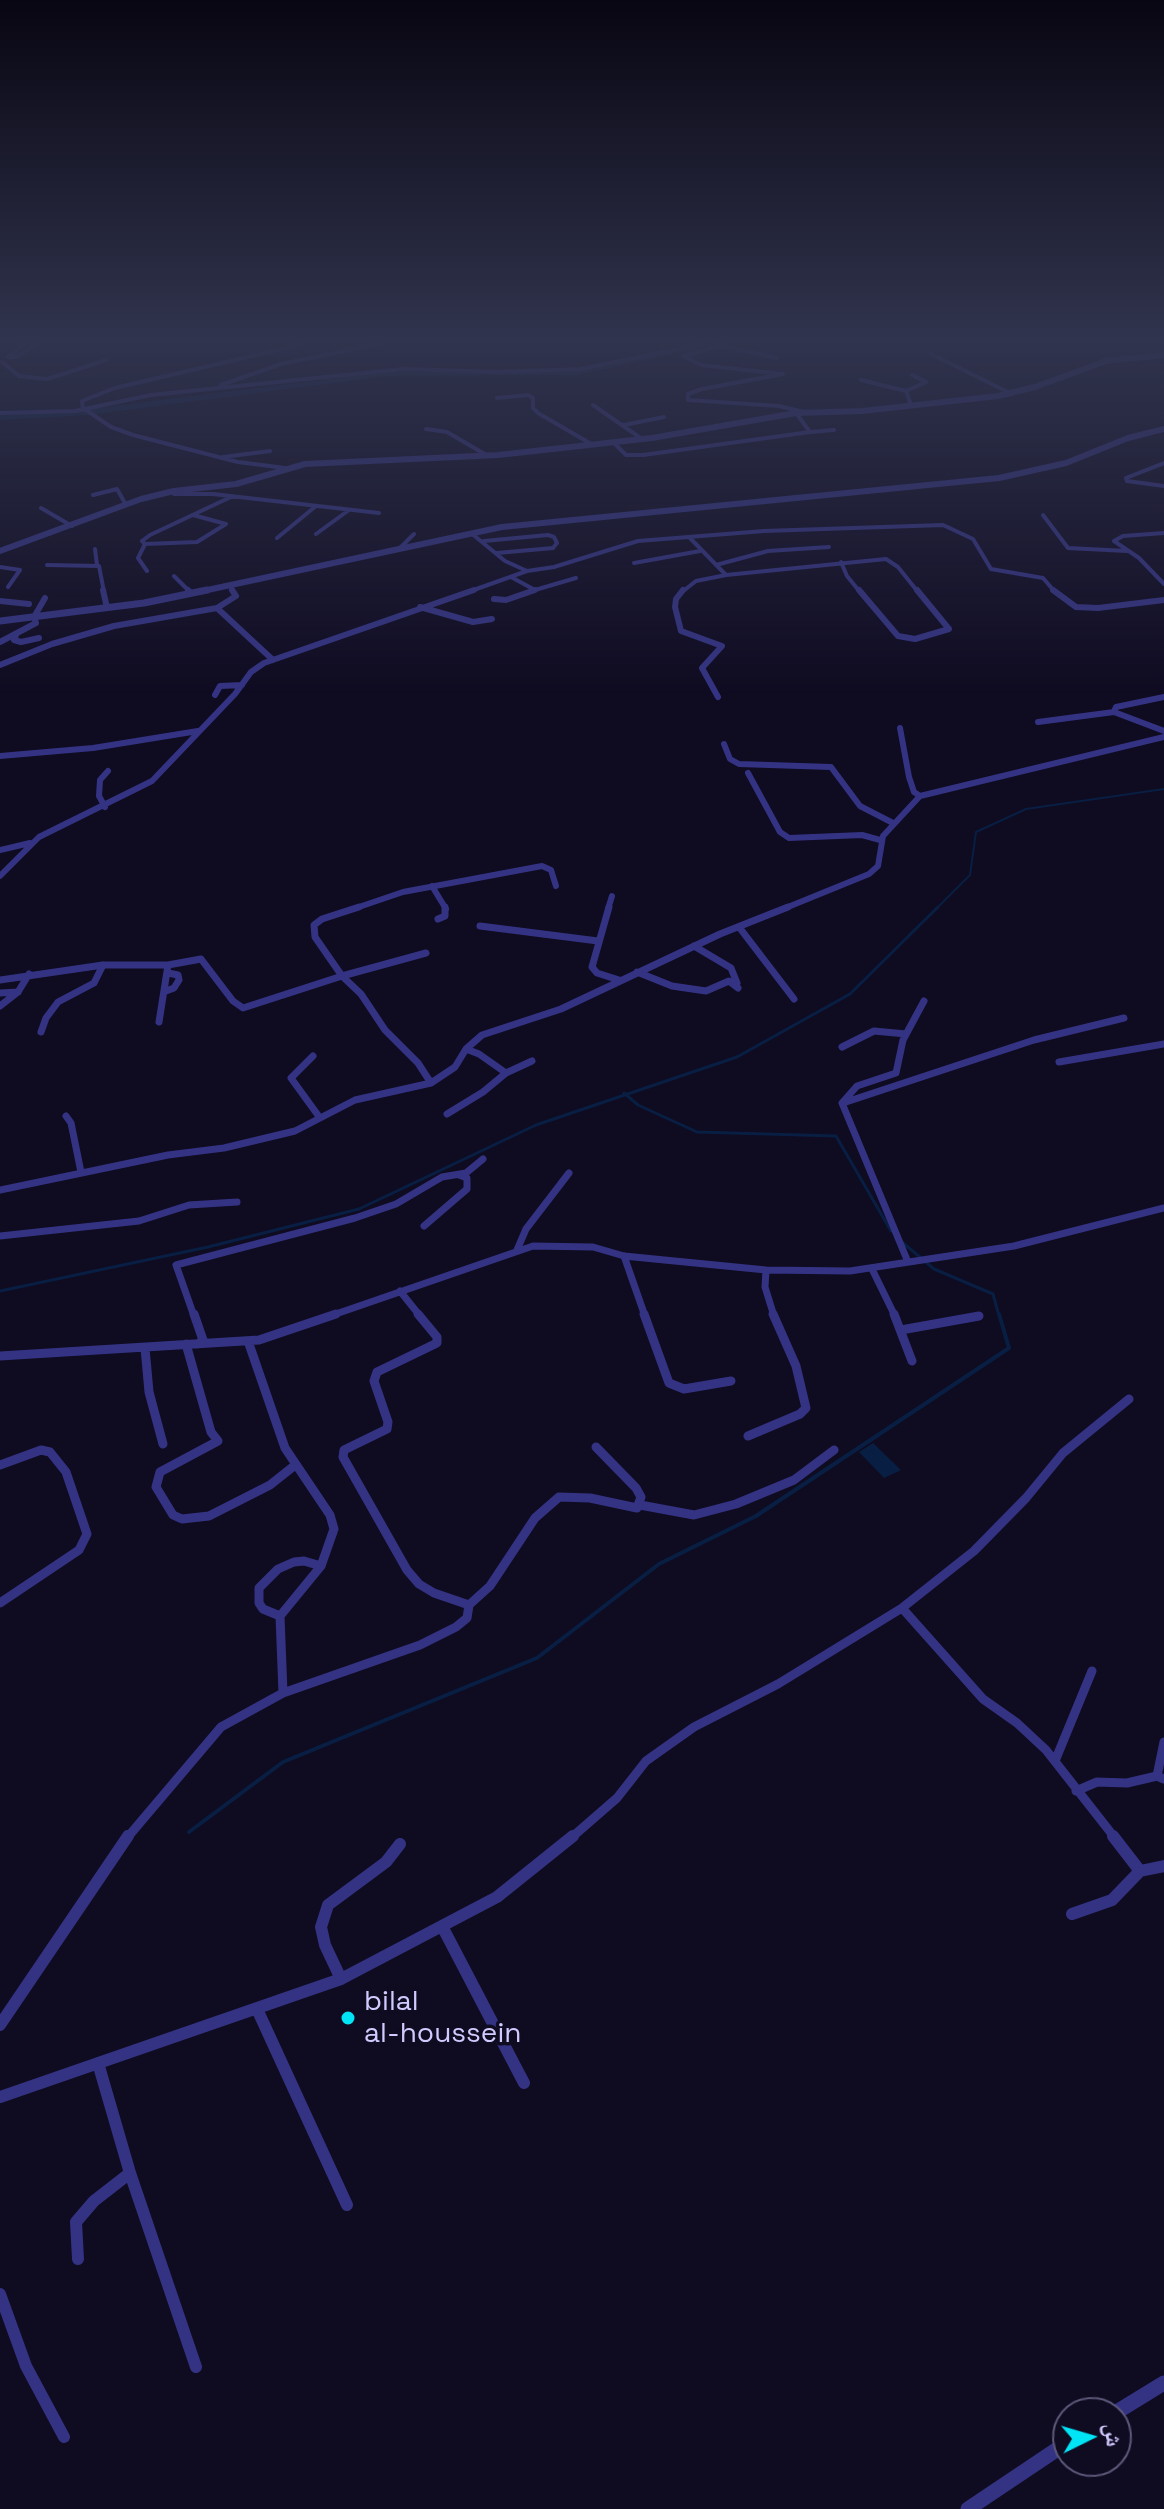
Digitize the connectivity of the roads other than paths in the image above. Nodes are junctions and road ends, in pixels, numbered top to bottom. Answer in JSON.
{"nodes":[{"id":1,"x":239,"y":461,"type":"edge"},
{"id":2,"x":334,"y":461,"type":"edge"},
{"id":3,"x":1071,"y":461,"type":"edge"},
{"id":4,"x":1164,"y":463,"type":"edge"},
{"id":5,"x":285,"y":468,"type":"junction"},
{"id":6,"x":1150,"y":468,"type":"junction"},
{"id":7,"x":1164,"y":469,"type":"edge"},
{"id":8,"x":1164,"y":486,"type":"edge"},
{"id":9,"x":93,"y":495,"type":"dead end"},
{"id":10,"x":234,"y":496,"type":"junction"},
{"id":11,"x":150,"y":497,"type":"junction"},
{"id":12,"x":126,"y":505,"type":"junction"},
{"id":13,"x":317,"y":506,"type":"junction"},
{"id":14,"x":41,"y":508,"type":"dead end"},
{"id":15,"x":350,"y":510,"type":"junction"},
{"id":16,"x":379,"y":513,"type":"dead end"},
{"id":17,"x":193,"y":515,"type":"junction"},
{"id":18,"x":1043,"y":515,"type":"dead end"},
{"id":19,"x":72,"y":526,"type":"junction"},
{"id":20,"x":471,"y":533,"type":"junction"},
{"id":21,"x":1164,"y":533,"type":"edge"},
{"id":22,"x":316,"y":534,"type":"dead end"},
{"id":23,"x":414,"y":534,"type":"dead end"},
{"id":24,"x":277,"y":538,"type":"dead end"},
{"id":25,"x":690,"y":538,"type":"junction"},
{"id":26,"x":484,"y":541,"type":"junction"},
{"id":27,"x":145,"y":544,"type":"junction"},
{"id":28,"x":829,"y":547,"type":"dead end"},
{"id":29,"x":95,"y":549,"type":"dead end"},
{"id":30,"x":399,"y":549,"type":"junction"},
{"id":31,"x":0,"y":551,"type":"edge"},
{"id":32,"x":700,"y":551,"type":"junction"},
{"id":33,"x":1128,"y":551,"type":"junction"},
{"id":34,"x":497,"y":553,"type":"junction"},
{"id":35,"x":841,"y":562,"type":"junction"},
{"id":36,"x":634,"y":563,"type":"dead end"},
{"id":37,"x":47,"y":565,"type":"dead end"},
{"id":38,"x":97,"y":565,"type":"junction"},
{"id":39,"x":716,"y":565,"type":"junction"},
{"id":40,"x":0,"y":567,"type":"edge"},
{"id":41,"x":147,"y":571,"type":"dead end"},
{"id":42,"x":527,"y":571,"type":"junction"},
{"id":43,"x":726,"y":575,"type":"junction"},
{"id":44,"x":174,"y":576,"type":"dead end"},
{"id":45,"x":510,"y":577,"type":"junction"},
{"id":46,"x":576,"y":578,"type":"dead end"},
{"id":47,"x":1164,"y":584,"type":"edge"},
{"id":48,"x":230,"y":585,"type":"junction"},
{"id":49,"x":8,"y":587,"type":"dead end"},
{"id":50,"x":535,"y":590,"type":"junction"},
{"id":51,"x":191,"y":593,"type":"junction"},
{"id":52,"x":45,"y":598,"type":"dead end"},
{"id":53,"x":494,"y":599,"type":"dead end"},
{"id":54,"x":1164,"y":600,"type":"edge"},
{"id":55,"x":0,"y":601,"type":"edge"},
{"id":56,"x":29,"y":604,"type":"dead end"},
{"id":57,"x":420,"y":607,"type":"junction"},
{"id":58,"x":107,"y":608,"type":"junction"},
{"id":59,"x":217,"y":608,"type":"junction"},
{"id":60,"x":34,"y":617,"type":"junction"},
{"id":61,"x":492,"y":619,"type":"dead end"},
{"id":62,"x":0,"y":621,"type":"edge"},
{"id":63,"x":20,"y":633,"type":"junction"},
{"id":64,"x":39,"y":638,"type":"dead end"},
{"id":65,"x":0,"y":642,"type":"edge"},
{"id":66,"x":273,"y":660,"type":"junction"},
{"id":67,"x":0,"y":665,"type":"edge"},
{"id":68,"x":242,"y":685,"type":"junction"},
{"id":69,"x":215,"y":695,"type":"dead end"},
{"id":70,"x":718,"y":697,"type":"dead end"},
{"id":71,"x":1164,"y":697,"type":"edge"},
{"id":72,"x":1114,"y":712,"type":"junction"},
{"id":73,"x":1038,"y":722,"type":"dead end"},
{"id":74,"x":900,"y":728,"type":"dead end"},
{"id":75,"x":198,"y":731,"type":"junction"},
{"id":76,"x":1164,"y":734,"type":"edge"},
{"id":77,"x":724,"y":744,"type":"dead end"},
{"id":78,"x":0,"y":756,"type":"edge"},
{"id":79,"x":760,"y":756,"type":"dead end"},
{"id":80,"x":768,"y":766,"type":"junction"},
{"id":81,"x":108,"y":771,"type":"dead end"},
{"id":82,"x":748,"y":773,"type":"dead end"},
{"id":83,"x":920,"y":796,"type":"junction"},
{"id":84,"x":105,"y":807,"type":"junction"},
{"id":85,"x":893,"y":823,"type":"junction"},
{"id":86,"x":880,"y":840,"type":"junction"},
{"id":87,"x":30,"y":843,"type":"junction"},
{"id":88,"x":0,"y":850,"type":"edge"},
{"id":89,"x":0,"y":876,"type":"edge"},
{"id":90,"x":432,"y":886,"type":"junction"},
{"id":91,"x":556,"y":886,"type":"dead end"},
{"id":92,"x":612,"y":896,"type":"dead end"},
{"id":93,"x":438,"y":919,"type":"dead end"},
{"id":94,"x":480,"y":926,"type":"dead end"},
{"id":95,"x":739,"y":927,"type":"junction"},
{"id":96,"x":598,"y":941,"type":"junction"},
{"id":97,"x":694,"y":946,"type":"junction"},
{"id":98,"x":426,"y":953,"type":"dead end"},
{"id":99,"x":103,"y":965,"type":"junction"},
{"id":100,"x":168,"y":969,"type":"junction"},
{"id":101,"x":637,"y":972,"type":"junction"},
{"id":102,"x":29,"y":974,"type":"junction"},
{"id":103,"x":342,"y":976,"type":"junction"},
{"id":104,"x":0,"y":980,"type":"edge"},
{"id":105,"x":619,"y":980,"type":"junction"},
{"id":106,"x":18,"y":992,"type":"junction"},
{"id":107,"x":0,"y":993,"type":"edge"},
{"id":108,"x":794,"y":999,"type":"dead end"},
{"id":109,"x":924,"y":1001,"type":"dead end"},
{"id":110,"x":0,"y":1006,"type":"edge"},
{"id":111,"x":1124,"y":1018,"type":"dead end"},
{"id":112,"x":159,"y":1022,"type":"dead end"},
{"id":113,"x":41,"y":1032,"type":"dead end"},
{"id":114,"x":906,"y":1034,"type":"junction"},
{"id":115,"x":1164,"y":1044,"type":"edge"},
{"id":116,"x":842,"y":1047,"type":"dead end"},
{"id":117,"x":466,"y":1049,"type":"junction"},
{"id":118,"x":313,"y":1056,"type":"dead end"},
{"id":119,"x":532,"y":1061,"type":"dead end"},
{"id":120,"x":1059,"y":1062,"type":"dead end"},
{"id":121,"x":506,"y":1073,"type":"junction"},
{"id":122,"x":431,"y":1083,"type":"junction"},
{"id":123,"x":842,"y":1103,"type":"junction"},
{"id":124,"x":447,"y":1114,"type":"dead end"},
{"id":125,"x":66,"y":1116,"type":"dead end"},
{"id":126,"x":320,"y":1118,"type":"junction"},
{"id":127,"x":483,"y":1159,"type":"dead end"},
{"id":128,"x":81,"y":1172,"type":"junction"},
{"id":129,"x":569,"y":1173,"type":"dead end"},
{"id":130,"x":459,"y":1175,"type":"junction"},
{"id":131,"x":0,"y":1190,"type":"edge"},
{"id":132,"x":237,"y":1202,"type":"dead end"},
{"id":133,"x":1164,"y":1208,"type":"edge"},
{"id":134,"x":424,"y":1226,"type":"dead end"},
{"id":135,"x":0,"y":1236,"type":"edge"},
{"id":136,"x":517,"y":1250,"type":"junction"},
{"id":137,"x":624,"y":1256,"type":"junction"},
{"id":138,"x":910,"y":1261,"type":"junction"},
{"id":139,"x":872,"y":1269,"type":"junction"},
{"id":140,"x":766,"y":1270,"type":"junction"},
{"id":141,"x":400,"y":1291,"type":"junction"},
{"id":142,"x":979,"y":1316,"type":"dead end"},
{"id":143,"x":901,"y":1330,"type":"junction"},
{"id":144,"x":248,"y":1341,"type":"junction"},
{"id":145,"x":186,"y":1344,"type":"junction"},
{"id":146,"x":198,"y":1344,"type":"junction"},
{"id":147,"x":145,"y":1348,"type":"junction"},
{"id":148,"x":0,"y":1356,"type":"edge"},
{"id":149,"x":912,"y":1361,"type":"dead end"},
{"id":150,"x":731,"y":1381,"type":"dead end"},
{"id":151,"x":1129,"y":1399,"type":"dead end"},
{"id":152,"x":748,"y":1436,"type":"dead end"},
{"id":153,"x":163,"y":1444,"type":"dead end"},
{"id":154,"x":596,"y":1447,"type":"dead end"},
{"id":155,"x":834,"y":1450,"type":"dead end"},
{"id":156,"x":0,"y":1465,"type":"edge"},
{"id":157,"x":294,"y":1466,"type":"junction"},
{"id":158,"x":640,"y":1505,"type":"junction"},
{"id":159,"x":321,"y":1566,"type":"junction"},
{"id":160,"x":0,"y":1603,"type":"edge"},
{"id":161,"x":469,"y":1605,"type":"junction"},
{"id":162,"x":902,"y":1608,"type":"junction"},
{"id":163,"x":280,"y":1616,"type":"junction"},
{"id":164,"x":1092,"y":1671,"type":"dead end"},
{"id":165,"x":283,"y":1693,"type":"junction"},
{"id":166,"x":1164,"y":1742,"type":"edge"},
{"id":167,"x":1055,"y":1761,"type":"junction"},
{"id":168,"x":1161,"y":1778,"type":"edge"},
{"id":169,"x":1076,"y":1791,"type":"junction"},
{"id":170,"x":400,"y":1844,"type":"dead end"},
{"id":171,"x":1164,"y":1866,"type":"edge"},
{"id":172,"x":1140,"y":1871,"type":"junction"},
{"id":173,"x":1072,"y":1914,"type":"dead end"},
{"id":174,"x":443,"y":1928,"type":"junction"},
{"id":175,"x":341,"y":1979,"type":"junction"},
{"id":176,"x":257,"y":2009,"type":"junction"},
{"id":177,"x":0,"y":2025,"type":"edge"},
{"id":178,"x":98,"y":2063,"type":"junction"},
{"id":179,"x":524,"y":2083,"type":"dead end"},
{"id":180,"x":0,"y":2097,"type":"edge"},
{"id":181,"x":130,"y":2173,"type":"junction"},
{"id":182,"x":347,"y":2205,"type":"dead end"},
{"id":183,"x":78,"y":2259,"type":"dead end"},
{"id":184,"x":0,"y":2294,"type":"edge"},
{"id":185,"x":196,"y":2367,"type":"dead end"},
{"id":186,"x":1164,"y":2383,"type":"edge"},
{"id":187,"x":1132,"y":2403,"type":"edge"},
{"id":188,"x":64,"y":2437,"type":"dead end"},
{"id":189,"x":1052,"y":2453,"type":"edge"},
{"id":190,"x":968,"y":2509,"type":"edge"}],
"edges":[{"from":1,"to":5,"type":"street"},
{"from":2,"to":5,"type":"street"},
{"from":3,"to":20,"type":"street"},
{"from":4,"to":6,"type":"street"},
{"from":5,"to":11,"type":"street"},
{"from":6,"to":7,"type":"street"},
{"from":6,"to":8,"type":"street"},
{"from":9,"to":12,"type":"street"},
{"from":10,"to":11,"type":"street"},
{"from":10,"to":13,"type":"street"},
{"from":10,"to":17,"type":"street"},
{"from":11,"to":12,"type":"street"},
{"from":12,"to":19,"type":"street"},
{"from":13,"to":15,"type":"street"},
{"from":13,"to":24,"type":"street"},
{"from":14,"to":19,"type":"street"},
{"from":15,"to":16,"type":"street"},
{"from":15,"to":22,"type":"street"},
{"from":17,"to":27,"type":"street"},
{"from":17,"to":27,"type":"street"},
{"from":18,"to":33,"type":"street"},
{"from":19,"to":31,"type":"street"},
{"from":20,"to":26,"type":"street"},
{"from":20,"to":30,"type":"street"},
{"from":21,"to":33,"type":"street"},
{"from":23,"to":30,"type":"street"},
{"from":25,"to":32,"type":"street"},
{"from":25,"to":42,"type":"street"},
{"from":25,"to":54,"type":"street"},
{"from":26,"to":34,"type":"street"},
{"from":26,"to":34,"type":"street"},
{"from":27,"to":41,"type":"street"},
{"from":28,"to":39,"type":"street"},
{"from":29,"to":38,"type":"street"},
{"from":30,"to":48,"type":"street"},
{"from":32,"to":36,"type":"street"},
{"from":32,"to":39,"type":"street"},
{"from":33,"to":47,"type":"street"},
{"from":34,"to":42,"type":"street"},
{"from":35,"to":35,"type":"street"},
{"from":35,"to":43,"type":"street"},
{"from":37,"to":38,"type":"street"},
{"from":38,"to":58,"type":"street"},
{"from":39,"to":43,"type":"street"},
{"from":40,"to":49,"type":"street"},
{"from":42,"to":45,"type":"street"},
{"from":43,"to":70,"type":"street"},
{"from":44,"to":51,"type":"street"},
{"from":45,"to":50,"type":"street"},
{"from":45,"to":57,"type":"street"},
{"from":46,"to":50,"type":"street"},
{"from":48,"to":51,"type":"street"},
{"from":48,"to":59,"type":"street"},
{"from":50,"to":53,"type":"street"},
{"from":51,"to":58,"type":"street"},
{"from":52,"to":60,"type":"street"},
{"from":55,"to":56,"type":"street"},
{"from":57,"to":61,"type":"street"},
{"from":57,"to":66,"type":"street"},
{"from":58,"to":60,"type":"street"},
{"from":59,"to":66,"type":"street"},
{"from":59,"to":67,"type":"street"},
{"from":60,"to":62,"type":"street"},
{"from":60,"to":63,"type":"street"},
{"from":63,"to":64,"type":"street"},
{"from":63,"to":65,"type":"street"},
{"from":66,"to":68,"type":"street"},
{"from":68,"to":69,"type":"street"},
{"from":68,"to":75,"type":"street"},
{"from":71,"to":72,"type":"street"},
{"from":72,"to":73,"type":"street"},
{"from":72,"to":76,"type":"street"},
{"from":74,"to":83,"type":"street"},
{"from":75,"to":78,"type":"street"},
{"from":75,"to":84,"type":"street"},
{"from":76,"to":83,"type":"street"},
{"from":77,"to":80,"type":"street"},
{"from":79,"to":80,"type":"street"},
{"from":80,"to":85,"type":"street"},
{"from":81,"to":84,"type":"street"},
{"from":82,"to":86,"type":"street"},
{"from":83,"to":85,"type":"street"},
{"from":84,"to":87,"type":"street"},
{"from":85,"to":86,"type":"street"},
{"from":86,"to":95,"type":"street"},
{"from":87,"to":88,"type":"street"},
{"from":87,"to":89,"type":"street"},
{"from":90,"to":91,"type":"street"},
{"from":90,"to":93,"type":"street"},
{"from":90,"to":103,"type":"street"},
{"from":92,"to":96,"type":"street"},
{"from":94,"to":96,"type":"street"},
{"from":95,"to":97,"type":"street"},
{"from":95,"to":108,"type":"street"},
{"from":96,"to":105,"type":"street"},
{"from":97,"to":101,"type":"street"},
{"from":97,"to":101,"type":"street"},
{"from":98,"to":103,"type":"street"},
{"from":99,"to":100,"type":"street"},
{"from":99,"to":102,"type":"street"},
{"from":99,"to":113,"type":"street"},
{"from":100,"to":103,"type":"street"},
{"from":100,"to":112,"type":"street"},
{"from":101,"to":105,"type":"street"},
{"from":102,"to":104,"type":"street"},
{"from":102,"to":106,"type":"street"},
{"from":103,"to":122,"type":"street"},
{"from":105,"to":117,"type":"street"},
{"from":106,"to":107,"type":"street"},
{"from":106,"to":110,"type":"street"},
{"from":109,"to":114,"type":"street"},
{"from":111,"to":123,"type":"street"},
{"from":114,"to":116,"type":"street"},
{"from":114,"to":123,"type":"street"},
{"from":115,"to":120,"type":"street"},
{"from":117,"to":121,"type":"street"},
{"from":117,"to":122,"type":"street"},
{"from":118,"to":126,"type":"street"},
{"from":119,"to":121,"type":"street"},
{"from":121,"to":124,"type":"street"},
{"from":122,"to":126,"type":"street"},
{"from":123,"to":138,"type":"street"},
{"from":125,"to":128,"type":"street"},
{"from":126,"to":128,"type":"street"},
{"from":127,"to":130,"type":"street"},
{"from":128,"to":131,"type":"street"},
{"from":129,"to":136,"type":"street"},
{"from":130,"to":134,"type":"street"},
{"from":130,"to":146,"type":"street"},
{"from":132,"to":135,"type":"street"},
{"from":133,"to":138,"type":"street"},
{"from":136,"to":137,"type":"street"},
{"from":136,"to":141,"type":"street"},
{"from":137,"to":140,"type":"street"},
{"from":137,"to":150,"type":"street"},
{"from":138,"to":139,"type":"street"},
{"from":139,"to":140,"type":"street"},
{"from":139,"to":143,"type":"street"},
{"from":140,"to":152,"type":"street"},
{"from":141,"to":144,"type":"street"},
{"from":141,"to":161,"type":"street"},
{"from":142,"to":143,"type":"street"},
{"from":143,"to":149,"type":"street"},
{"from":144,"to":146,"type":"street"},
{"from":144,"to":157,"type":"street"},
{"from":145,"to":146,"type":"street"},
{"from":145,"to":147,"type":"street"},
{"from":145,"to":157,"type":"street"},
{"from":147,"to":148,"type":"street"},
{"from":147,"to":153,"type":"street"},
{"from":151,"to":162,"type":"street"},
{"from":154,"to":158,"type":"street"},
{"from":155,"to":158,"type":"street"},
{"from":156,"to":160,"type":"street"},
{"from":157,"to":159,"type":"street"},
{"from":158,"to":161,"type":"street"},
{"from":159,"to":163,"type":"street"},
{"from":159,"to":163,"type":"street"},
{"from":161,"to":165,"type":"street"},
{"from":162,"to":167,"type":"street"},
{"from":162,"to":174,"type":"street"},
{"from":163,"to":165,"type":"street"},
{"from":164,"to":167,"type":"street"},
{"from":165,"to":177,"type":"street"},
{"from":166,"to":168,"type":"street"},
{"from":167,"to":169,"type":"street"},
{"from":168,"to":169,"type":"street"},
{"from":169,"to":172,"type":"street"},
{"from":170,"to":175,"type":"street"},
{"from":171,"to":172,"type":"street"},
{"from":172,"to":173,"type":"street"},
{"from":174,"to":175,"type":"street"},
{"from":174,"to":179,"type":"street"},
{"from":175,"to":176,"type":"street"},
{"from":176,"to":178,"type":"street"},
{"from":176,"to":182,"type":"street"},
{"from":178,"to":180,"type":"street"},
{"from":178,"to":181,"type":"street"},
{"from":181,"to":183,"type":"street"},
{"from":181,"to":185,"type":"street"},
{"from":184,"to":188,"type":"street"},
{"from":186,"to":187,"type":"street"},
{"from":189,"to":190,"type":"street"}]}
